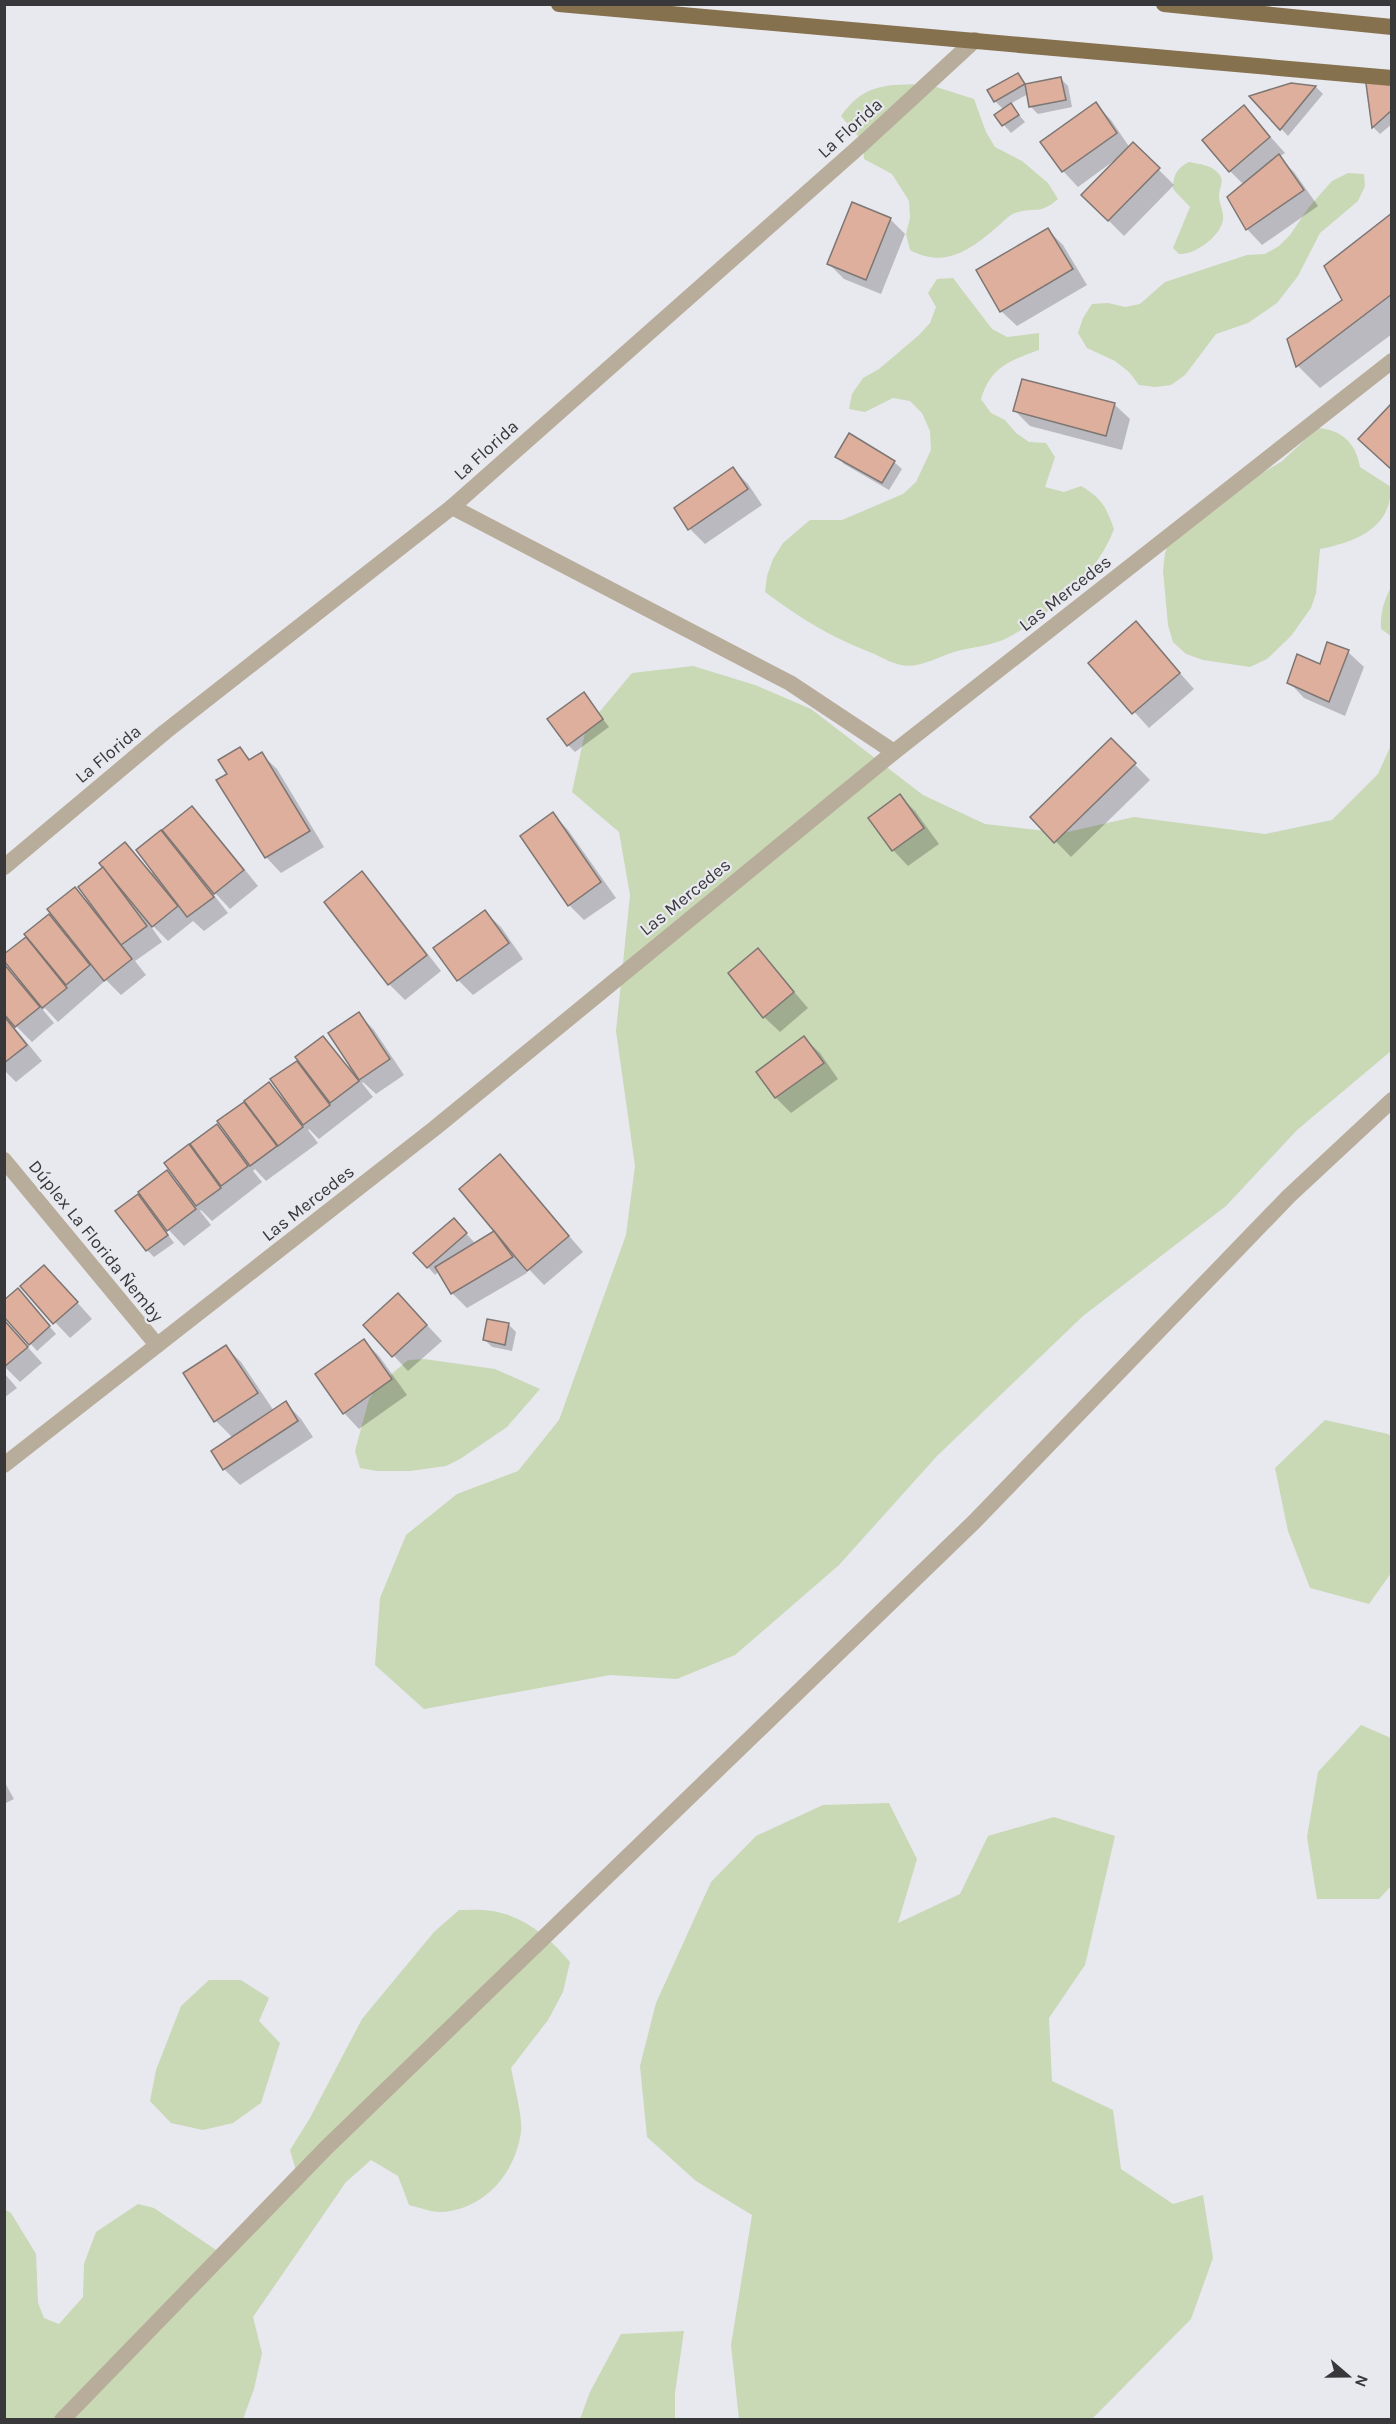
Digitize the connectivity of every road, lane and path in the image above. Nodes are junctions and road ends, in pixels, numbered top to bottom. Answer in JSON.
{"nodes":[{"id":1,"x":559,"y":4,"type":"edge"},
{"id":2,"x":1164,"y":4,"type":"edge"},
{"id":3,"x":1392,"y":27,"type":"edge"},
{"id":4,"x":975,"y":40,"type":"junction"},
{"id":5,"x":1392,"y":78,"type":"edge"},
{"id":6,"x":1392,"y":361,"type":"edge"},
{"id":7,"x":452,"y":507,"type":"junction"},
{"id":8,"x":894,"y":752,"type":"junction"},
{"id":9,"x":4,"y":867,"type":"edge"},
{"id":10,"x":1392,"y":1100,"type":"edge"},
{"id":11,"x":4,"y":1160,"type":"edge"},
{"id":12,"x":157,"y":1345,"type":"junction"},
{"id":13,"x":4,"y":1466,"type":"edge"},
{"id":14,"x":62,"y":2420,"type":"edge"}],
"edges":[{"from":1,"to":4,"type":"highway"},
{"from":2,"to":3,"type":"highway"},
{"from":4,"to":5,"type":"highway"},
{"from":4,"to":7,"type":"street","name":"La Florida"},
{"from":6,"to":8,"type":"street","name":"Las Mercedes"},
{"from":7,"to":8,"type":"street"},
{"from":7,"to":9,"type":"street","name":"La Florida"},
{"from":8,"to":12,"type":"street","name":"Las Mercedes"},
{"from":10,"to":14,"type":"street"},
{"from":11,"to":12,"type":"street","name":"Dúplex La Florida Ñemby"},
{"from":12,"to":13,"type":"street","name":"Las Mercedes"}]}
